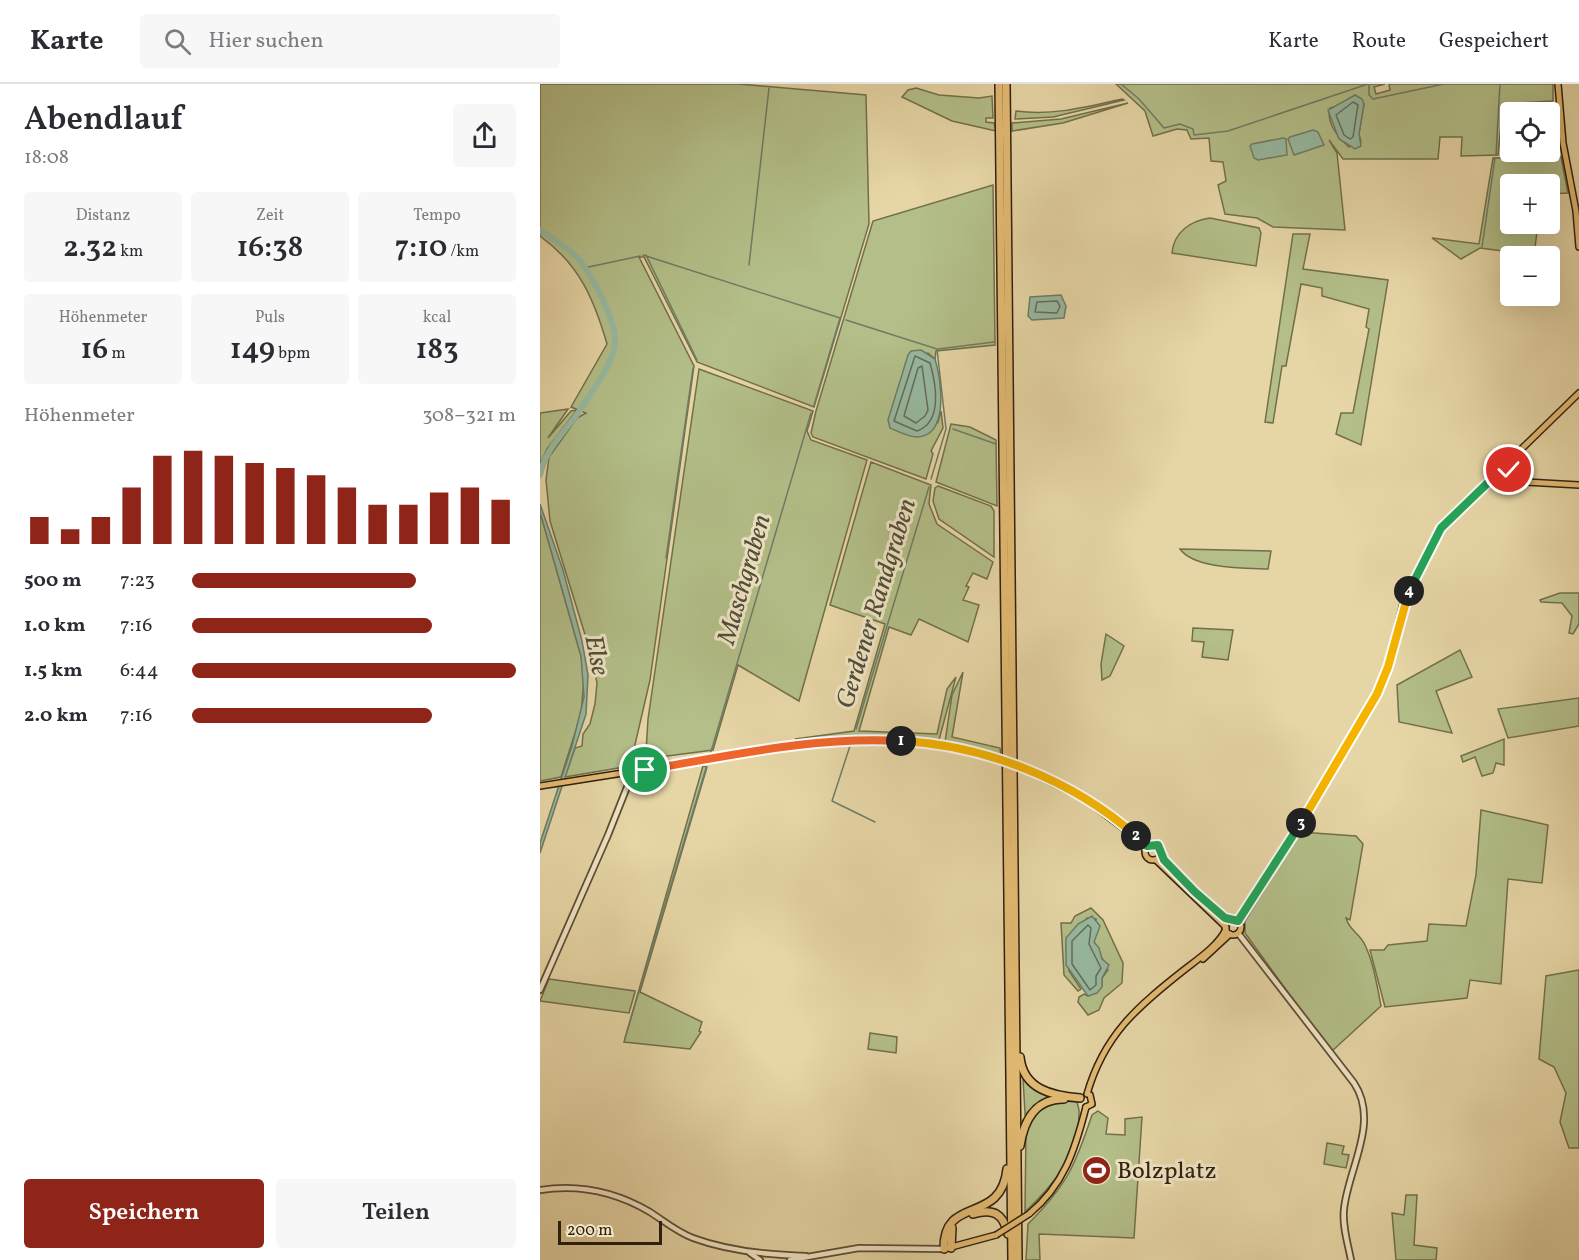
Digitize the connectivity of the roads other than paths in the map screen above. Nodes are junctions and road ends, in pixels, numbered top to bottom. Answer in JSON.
{"nodes":[{"id":1,"x":999,"y":84,"type":"edge"},
{"id":2,"x":1006,"y":84,"type":"edge"},
{"id":3,"x":1558,"y":84,"type":"edge"},
{"id":4,"x":1579,"y":247,"type":"edge"},
{"id":5,"x":1579,"y":393,"type":"edge"},
{"id":6,"x":1508,"y":463,"type":"junction"},
{"id":7,"x":1508,"y":473,"type":"junction"},
{"id":8,"x":1497,"y":474,"type":"junction"},
{"id":9,"x":1579,"y":485,"type":"edge"},
{"id":10,"x":633,"y":771,"type":"junction"},
{"id":11,"x":540,"y":786,"type":"edge"},
{"id":12,"x":1147,"y":846,"type":"junction"},
{"id":13,"x":1158,"y":857,"type":"junction"},
{"id":14,"x":1231,"y":920,"type":"junction"},
{"id":15,"x":1238,"y":921,"type":"junction"},
{"id":16,"x":1227,"y":930,"type":"junction"},
{"id":17,"x":1238,"y":933,"type":"junction"},
{"id":18,"x":540,"y":990,"type":"edge"},
{"id":19,"x":1015,"y":1018,"type":"junction"},
{"id":20,"x":1084,"y":1099,"type":"junction"},
{"id":21,"x":1011,"y":1137,"type":"junction"},
{"id":22,"x":1017,"y":1163,"type":"junction"},
{"id":23,"x":540,"y":1190,"type":"edge"},
{"id":24,"x":947,"y":1249,"type":"junction"},
{"id":25,"x":748,"y":1251,"type":"junction"},
{"id":26,"x":806,"y":1256,"type":"junction"},
{"id":27,"x":760,"y":1260,"type":"edge"},
{"id":28,"x":790,"y":1260,"type":"edge"},
{"id":29,"x":1012,"y":1260,"type":"edge"},
{"id":30,"x":1018,"y":1260,"type":"edge"},
{"id":31,"x":1351,"y":1260,"type":"edge"}],
"edges":[{"from":1,"to":21,"type":"highway"},
{"from":2,"to":19,"type":"highway"},
{"from":3,"to":4,"type":"main road"},
{"from":5,"to":6,"type":"main road"},
{"from":6,"to":7,"type":"main road"},
{"from":6,"to":8,"type":"main road"},
{"from":7,"to":8,"type":"main road"},
{"from":7,"to":9,"type":"main road"},
{"from":8,"to":15,"type":"main road"},
{"from":10,"to":11,"type":"main road"},
{"from":10,"to":12,"type":"main road","bridge":true},
{"from":10,"to":18,"type":"street"},
{"from":12,"to":13,"type":"main road"},
{"from":12,"to":13,"type":"main road"},
{"from":13,"to":14,"type":"main road"},
{"from":13,"to":16,"type":"main road"},
{"from":14,"to":15,"type":"main road"},
{"from":14,"to":16,"type":"main road"},
{"from":15,"to":17,"type":"main road"},
{"from":16,"to":17,"type":"main road"},
{"from":16,"to":20,"type":"main road"},
{"from":17,"to":31,"type":"street"},
{"from":19,"to":20,"type":"highway"},
{"from":19,"to":22,"type":"highway"},
{"from":20,"to":22,"type":"highway"},
{"from":20,"to":24,"type":"main road","bridge":true},
{"from":21,"to":24,"type":"highway"},
{"from":21,"to":29,"type":"highway"},
{"from":22,"to":30,"type":"highway"},
{"from":23,"to":25,"type":"street"},
{"from":24,"to":26,"type":"street"},
{"from":24,"to":29,"type":"highway"},
{"from":25,"to":26,"type":"street"},
{"from":25,"to":27,"type":"street"},
{"from":26,"to":28,"type":"street"}]}
